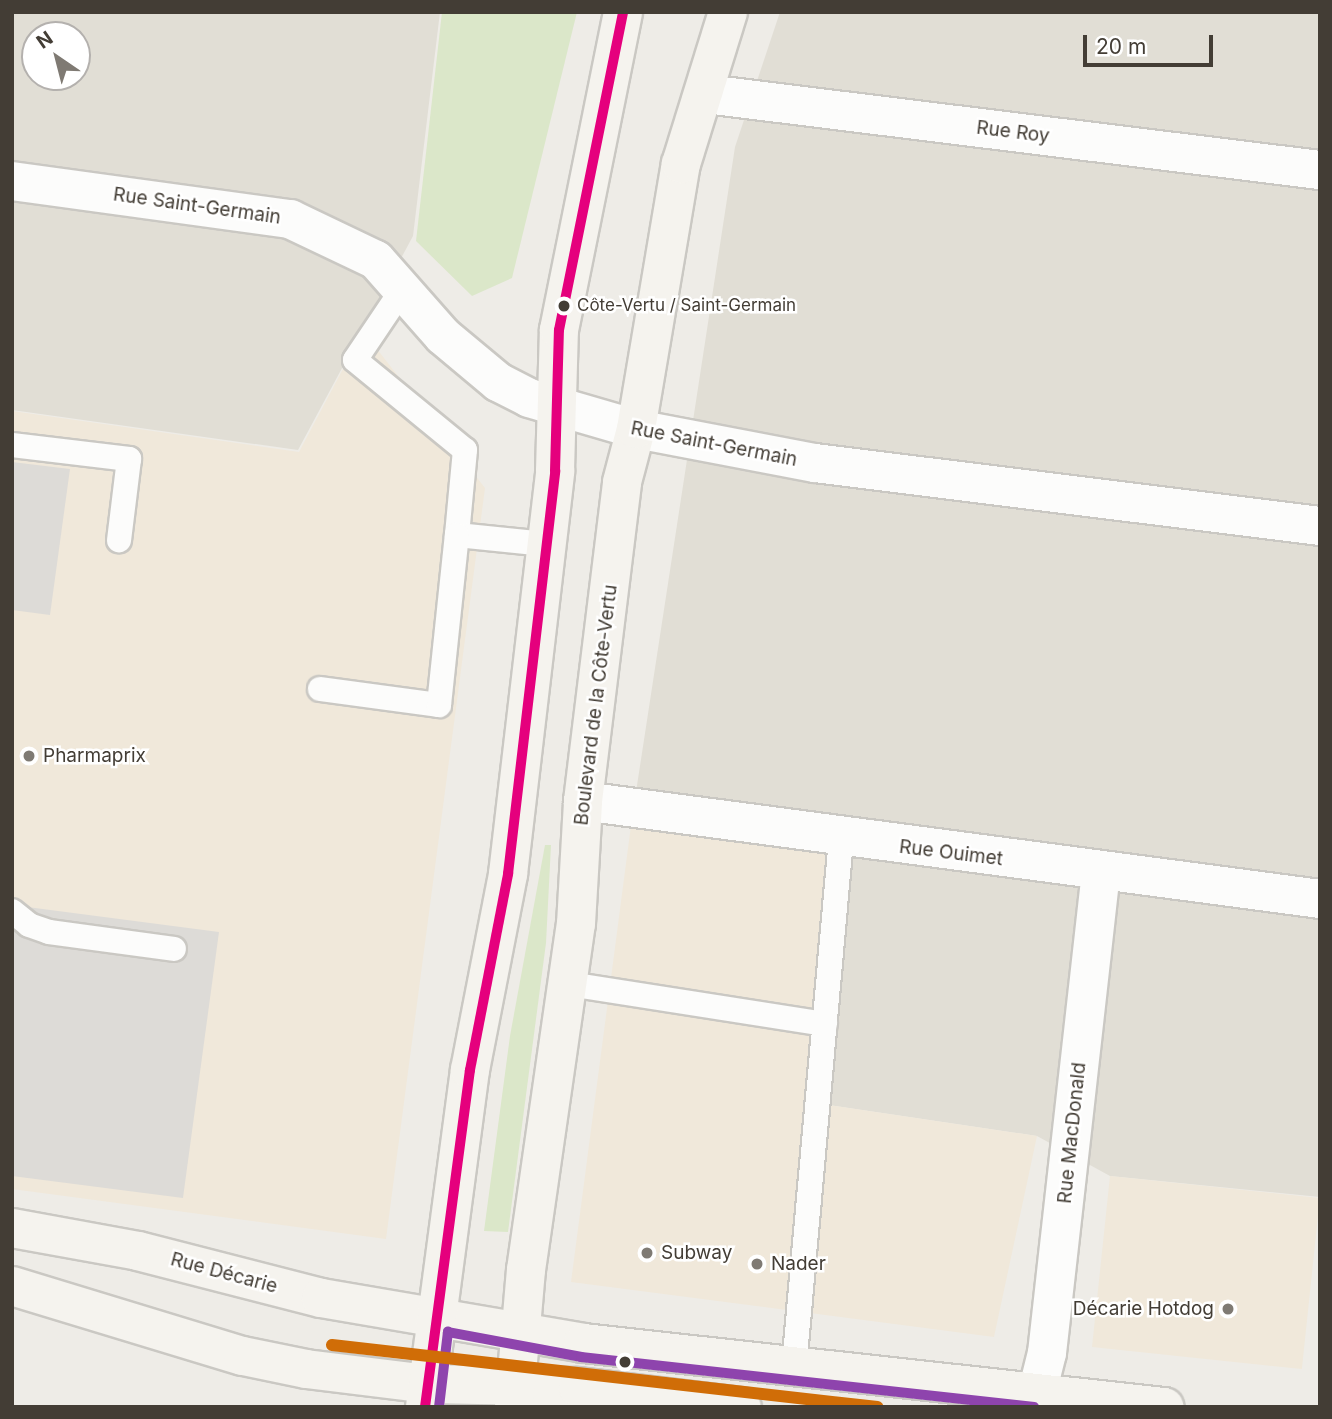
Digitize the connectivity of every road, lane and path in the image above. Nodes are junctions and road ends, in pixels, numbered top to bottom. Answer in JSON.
{"nodes":[{"id":1,"x":623,"y":12,"type":"edge"},
{"id":2,"x":728,"y":12,"type":"edge"},
{"id":3,"x":706,"y":94,"type":"junction"},
{"id":4,"x":1320,"y":170,"type":"edge"},
{"id":5,"x":12,"y":181,"type":"edge"},
{"id":6,"x":402,"y":290,"type":"junction"},
{"id":7,"x":557,"y":406,"type":"junction"},
{"id":8,"x":636,"y":429,"type":"junction"},
{"id":9,"x":12,"y":445,"type":"edge"},
{"id":10,"x":1320,"y":526,"type":"edge"},
{"id":11,"x":457,"y":535,"type":"junction"},
{"id":12,"x":119,"y":540,"type":"dead end"},
{"id":13,"x":546,"y":544,"type":"junction"},
{"id":14,"x":320,"y":689,"type":"dead end"},
{"id":15,"x":583,"y":801,"type":"junction"},
{"id":16,"x":841,"y":839,"type":"junction"},
{"id":17,"x":1101,"y":872,"type":"junction"},
{"id":18,"x":1320,"y":899,"type":"edge"},
{"id":19,"x":12,"y":911,"type":"edge"},
{"id":20,"x":174,"y":949,"type":"dead end"},
{"id":21,"x":569,"y":984,"type":"junction"},
{"id":22,"x":825,"y":1024,"type":"junction"},
{"id":23,"x":12,"y":1228,"type":"edge"},
{"id":24,"x":12,"y":1286,"type":"edge"},
{"id":25,"x":436,"y":1315,"type":"junction"},
{"id":26,"x":521,"y":1331,"type":"junction"},
{"id":27,"x":794,"y":1367,"type":"junction"},
{"id":28,"x":427,"y":1395,"type":"edge"},
{"id":29,"x":514,"y":1397,"type":"edge"},
{"id":30,"x":1035,"y":1400,"type":"edge"},
{"id":31,"x":742,"y":1407,"type":"edge"},
{"id":32,"x":1164,"y":1407,"type":"edge"}],
"edges":[{"from":1,"to":7,"type":"main road"},
{"from":2,"to":3,"type":"main road","name":"Boulevard de la Côte-Vertu"},
{"from":3,"to":4,"type":"street","name":"Rue Roy"},
{"from":3,"to":8,"type":"main road","name":"Boulevard de la Côte-Vertu"},
{"from":5,"to":6,"type":"street","name":"Rue Saint-Germain"},
{"from":6,"to":7,"type":"street","name":"Rue Saint-Germain"},
{"from":6,"to":11,"type":"lane"},
{"from":7,"to":8,"type":"street","name":"Rue Saint-Germain"},
{"from":7,"to":13,"type":"main road"},
{"from":8,"to":10,"type":"street","name":"Rue Saint-Germain"},
{"from":8,"to":15,"type":"main road","name":"Boulevard de la Côte-Vertu"},
{"from":9,"to":12,"type":"lane"},
{"from":11,"to":13,"type":"lane"},
{"from":11,"to":14,"type":"lane"},
{"from":13,"to":25,"type":"main road"},
{"from":15,"to":16,"type":"street","name":"Rue Ouimet"},
{"from":15,"to":21,"type":"main road","name":"Boulevard de la Côte-Vertu"},
{"from":16,"to":17,"type":"street","name":"Rue Ouimet"},
{"from":16,"to":22,"type":"lane"},
{"from":17,"to":18,"type":"street","name":"Rue Ouimet"},
{"from":17,"to":30,"type":"street","name":"Rue MacDonald"},
{"from":19,"to":20,"type":"lane"},
{"from":21,"to":22,"type":"lane"},
{"from":21,"to":26,"type":"main road","name":"Boulevard de la Côte-Vertu"},
{"from":22,"to":27,"type":"lane"},
{"from":23,"to":25,"type":"main road","name":"Rue Décarie"},
{"from":24,"to":28,"type":"main road"},
{"from":25,"to":26,"type":"main road","name":"Rue Décarie"},
{"from":25,"to":28,"type":"main road"},
{"from":26,"to":27,"type":"main road","name":"Rue Décarie"},
{"from":26,"to":29,"type":"main road","name":"Boulevard de la Côte-Vertu"},
{"from":27,"to":30,"type":"main road","name":"Rue Décarie"},
{"from":28,"to":29,"type":"main road"},
{"from":29,"to":31,"type":"main road"},
{"from":30,"to":32,"type":"main road","name":"Rue Décarie"}]}
